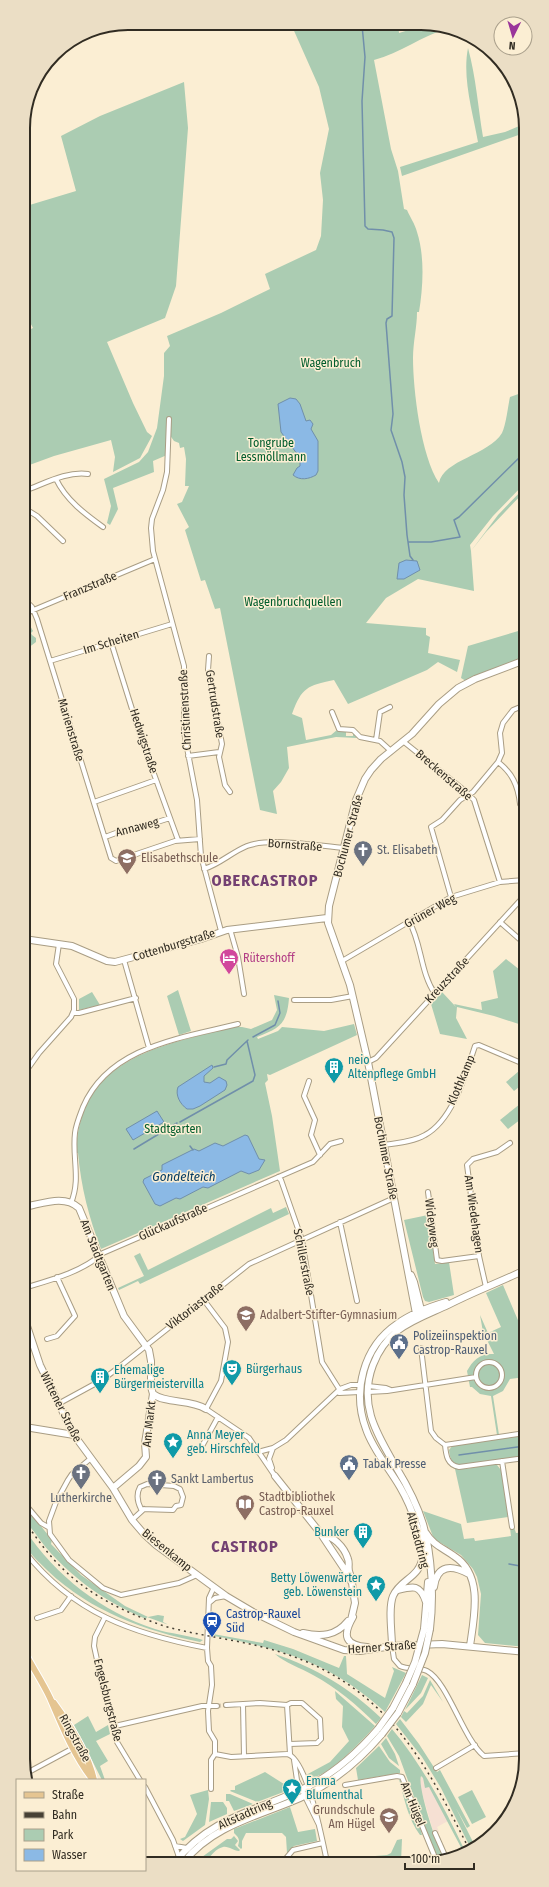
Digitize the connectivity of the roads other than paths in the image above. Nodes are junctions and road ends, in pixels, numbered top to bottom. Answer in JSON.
{"nodes":[{"id":1,"x":168,"y":419,"type":"dead end"},
{"id":2,"x":88,"y":474,"type":"dead end"},
{"id":3,"x":56,"y":479,"type":"junction"},
{"id":4,"x":30,"y":489,"type":"edge"},
{"id":5,"x":30,"y":512,"type":"edge"},
{"id":6,"x":103,"y":527,"type":"dead end"},
{"id":7,"x":63,"y":541,"type":"dead end"},
{"id":8,"x":156,"y":559,"type":"junction"},
{"id":9,"x":30,"y":606,"type":"edge"},
{"id":10,"x":33,"y":610,"type":"junction"},
{"id":11,"x":30,"y":611,"type":"edge"},
{"id":12,"x":172,"y":624,"type":"junction"},
{"id":13,"x":111,"y":642,"type":"junction"},
{"id":14,"x":209,"y":656,"type":"dead end"},
{"id":15,"x":50,"y":661,"type":"junction"},
{"id":16,"x":519,"y":662,"type":"edge"},
{"id":17,"x":390,"y":707,"type":"dead end"},
{"id":18,"x":519,"y":708,"type":"edge"},
{"id":19,"x":332,"y":712,"type":"dead end"},
{"id":20,"x":376,"y":740,"type":"junction"},
{"id":21,"x":404,"y":742,"type":"junction"},
{"id":22,"x":391,"y":751,"type":"junction"},
{"id":23,"x":219,"y":752,"type":"junction"},
{"id":24,"x":188,"y":756,"type":"junction"},
{"id":25,"x":498,"y":762,"type":"junction"},
{"id":26,"x":156,"y":780,"type":"junction"},
{"id":27,"x":230,"y":792,"type":"dead end"},
{"id":28,"x":469,"y":795,"type":"junction"},
{"id":29,"x":519,"y":798,"type":"edge"},
{"id":30,"x":94,"y":802,"type":"junction"},
{"id":31,"x":170,"y":818,"type":"junction"},
{"id":32,"x":105,"y":837,"type":"junction"},
{"id":33,"x":200,"y":839,"type":"junction"},
{"id":34,"x":178,"y":840,"type":"junction"},
{"id":35,"x":344,"y":848,"type":"junction"},
{"id":36,"x":204,"y":869,"type":"junction"},
{"id":37,"x":519,"y":880,"type":"edge"},
{"id":38,"x":500,"y":882,"type":"junction"},
{"id":39,"x":451,"y":897,"type":"junction"},
{"id":40,"x":519,"y":901,"type":"edge"},
{"id":41,"x":327,"y":918,"type":"junction"},
{"id":42,"x":409,"y":921,"type":"junction"},
{"id":43,"x":500,"y":922,"type":"junction"},
{"id":44,"x":230,"y":929,"type":"junction"},
{"id":45,"x":221,"y":931,"type":"junction"},
{"id":46,"x":519,"y":939,"type":"edge"},
{"id":47,"x":30,"y":940,"type":"edge"},
{"id":48,"x":58,"y":944,"type":"junction"},
{"id":49,"x":124,"y":960,"type":"junction"},
{"id":50,"x":342,"y":961,"type":"junction"},
{"id":51,"x":244,"y":994,"type":"dead end"},
{"id":52,"x":434,"y":994,"type":"junction"},
{"id":53,"x":353,"y":996,"type":"junction"},
{"id":54,"x":136,"y":998,"type":"junction"},
{"id":55,"x":294,"y":1000,"type":"dead end"},
{"id":56,"x":73,"y":1013,"type":"junction"},
{"id":57,"x":238,"y":1024,"type":"dead end"},
{"id":58,"x":149,"y":1048,"type":"junction"},
{"id":59,"x":368,"y":1062,"type":"junction"},
{"id":60,"x":519,"y":1062,"type":"dead end"},
{"id":61,"x":30,"y":1066,"type":"edge"},
{"id":62,"x":310,"y":1082,"type":"dead end"},
{"id":63,"x":341,"y":1141,"type":"dead end"},
{"id":64,"x":510,"y":1143,"type":"dead end"},
{"id":65,"x":384,"y":1145,"type":"junction"},
{"id":66,"x":320,"y":1155,"type":"junction"},
{"id":67,"x":278,"y":1177,"type":"junction"},
{"id":68,"x":428,"y":1192,"type":"dead end"},
{"id":69,"x":394,"y":1198,"type":"junction"},
{"id":70,"x":72,"y":1202,"type":"junction"},
{"id":71,"x":30,"y":1206,"type":"edge"},
{"id":72,"x":340,"y":1222,"type":"junction"},
{"id":73,"x":302,"y":1240,"type":"junction"},
{"id":74,"x":479,"y":1256,"type":"junction"},
{"id":75,"x":98,"y":1257,"type":"junction"},
{"id":76,"x":519,"y":1273,"type":"edge"},
{"id":77,"x":57,"y":1277,"type":"junction"},
{"id":78,"x":30,"y":1286,"type":"edge"},
{"id":79,"x":486,"y":1287,"type":"junction"},
{"id":80,"x":203,"y":1299,"type":"junction"},
{"id":81,"x":357,"y":1301,"type":"dead end"},
{"id":82,"x":419,"y":1314,"type":"junction"},
{"id":83,"x":30,"y":1335,"type":"edge"},
{"id":84,"x":47,"y":1339,"type":"dead end"},
{"id":85,"x":146,"y":1345,"type":"junction"},
{"id":86,"x":421,"y":1348,"type":"dead end"},
{"id":87,"x":476,"y":1377,"type":"junction"},
{"id":88,"x":425,"y":1385,"type":"junction"},
{"id":89,"x":360,"y":1388,"type":"junction"},
{"id":90,"x":368,"y":1389,"type":"junction"},
{"id":91,"x":340,"y":1390,"type":"junction"},
{"id":92,"x":153,"y":1394,"type":"junction"},
{"id":93,"x":58,"y":1404,"type":"junction"},
{"id":94,"x":206,"y":1409,"type":"junction"},
{"id":95,"x":218,"y":1417,"type":"junction"},
{"id":96,"x":30,"y":1429,"type":"edge"},
{"id":97,"x":519,"y":1434,"type":"edge"},
{"id":98,"x":74,"y":1435,"type":"junction"},
{"id":99,"x":445,"y":1445,"type":"junction"},
{"id":100,"x":201,"y":1448,"type":"dead end"},
{"id":101,"x":273,"y":1448,"type":"junction"},
{"id":102,"x":257,"y":1450,"type":"junction"},
{"id":103,"x":90,"y":1459,"type":"junction"},
{"id":104,"x":519,"y":1459,"type":"edge"},
{"id":105,"x":502,"y":1461,"type":"junction"},
{"id":106,"x":275,"y":1476,"type":"junction"},
{"id":107,"x":114,"y":1488,"type":"junction"},
{"id":108,"x":144,"y":1509,"type":"junction"},
{"id":109,"x":30,"y":1510,"type":"edge"},
{"id":110,"x":132,"y":1520,"type":"junction"},
{"id":111,"x":423,"y":1526,"type":"junction"},
{"id":112,"x":48,"y":1527,"type":"junction"},
{"id":113,"x":512,"y":1527,"type":"dead end"},
{"id":114,"x":321,"y":1534,"type":"junction"},
{"id":115,"x":423,"y":1552,"type":"junction"},
{"id":116,"x":30,"y":1558,"type":"edge"},
{"id":117,"x":469,"y":1574,"type":"junction"},
{"id":118,"x":198,"y":1575,"type":"junction"},
{"id":119,"x":214,"y":1587,"type":"junction"},
{"id":120,"x":396,"y":1591,"type":"junction"},
{"id":121,"x":71,"y":1596,"type":"junction"},
{"id":122,"x":226,"y":1596,"type":"junction"},
{"id":123,"x":432,"y":1597,"type":"junction"},
{"id":124,"x":208,"y":1603,"type":"junction"},
{"id":125,"x":426,"y":1604,"type":"junction"},
{"id":126,"x":355,"y":1610,"type":"junction"},
{"id":127,"x":105,"y":1617,"type":"junction"},
{"id":128,"x":37,"y":1618,"type":"dead end"},
{"id":129,"x":286,"y":1628,"type":"junction"},
{"id":130,"x":427,"y":1629,"type":"junction"},
{"id":131,"x":392,"y":1646,"type":"junction"},
{"id":132,"x":470,"y":1646,"type":"junction"},
{"id":133,"x":207,"y":1648,"type":"junction"},
{"id":134,"x":375,"y":1648,"type":"junction"},
{"id":135,"x":519,"y":1651,"type":"edge"},
{"id":136,"x":30,"y":1662,"type":"edge"},
{"id":137,"x":243,"y":1704,"type":"junction"},
{"id":138,"x":226,"y":1705,"type":"tunnel mouth"},
{"id":139,"x":287,"y":1705,"type":"junction"},
{"id":140,"x":209,"y":1706,"type":"junction"},
{"id":141,"x":217,"y":1706,"type":"tunnel mouth"},
{"id":142,"x":395,"y":1711,"type":"junction"},
{"id":143,"x":115,"y":1726,"type":"junction"},
{"id":144,"x":290,"y":1744,"type":"junction"},
{"id":145,"x":474,"y":1745,"type":"junction"},
{"id":146,"x":76,"y":1746,"type":"junction"},
{"id":147,"x":215,"y":1754,"type":"junction"},
{"id":148,"x":290,"y":1754,"type":"junction"},
{"id":149,"x":519,"y":1754,"type":"edge"},
{"id":150,"x":244,"y":1756,"type":"junction"},
{"id":151,"x":436,"y":1768,"type":"dead end"},
{"id":152,"x":31,"y":1771,"type":"edge"},
{"id":153,"x":92,"y":1779,"type":"edge"},
{"id":154,"x":139,"y":1779,"type":"edge"},
{"id":155,"x":345,"y":1785,"type":"dead end"},
{"id":156,"x":146,"y":1789,"type":"edge"},
{"id":157,"x":211,"y":1789,"type":"dead end"},
{"id":158,"x":306,"y":1791,"type":"junction"},
{"id":159,"x":435,"y":1833,"type":"dead end"},
{"id":160,"x":323,"y":1843,"type":"junction"},
{"id":161,"x":175,"y":1846,"type":"junction"},
{"id":162,"x":187,"y":1848,"type":"junction"},
{"id":163,"x":444,"y":1854,"type":"edge"},
{"id":164,"x":435,"y":1856,"type":"edge"},
{"id":165,"x":178,"y":1857,"type":"edge"},
{"id":166,"x":181,"y":1857,"type":"edge"},
{"id":167,"x":183,"y":1857,"type":"edge"},
{"id":168,"x":287,"y":1857,"type":"edge"},
{"id":169,"x":326,"y":1857,"type":"edge"}],
"edges":[{"from":1,"to":8,"type":"street","name":"Christinenstraße"},
{"from":2,"to":3,"type":"street"},
{"from":3,"to":4,"type":"street"},
{"from":3,"to":6,"type":"street"},
{"from":5,"to":7,"type":"street"},
{"from":8,"to":10,"type":"street","name":"Franzstraße"},
{"from":8,"to":12,"type":"street","name":"Christinenstraße"},
{"from":9,"to":10,"type":"street","name":"Marienstraße"},
{"from":10,"to":11,"type":"street","name":"Franzstraße"},
{"from":10,"to":15,"type":"street","name":"Marienstraße"},
{"from":12,"to":13,"type":"street","name":"Im Scheiten"},
{"from":12,"to":24,"type":"street","name":"Christinenstraße"},
{"from":13,"to":15,"type":"street","name":"Im Scheiten"},
{"from":13,"to":26,"type":"street","name":"Hedwigstraße"},
{"from":14,"to":23,"type":"street","name":"Gertrudstraße"},
{"from":15,"to":30,"type":"street","name":"Marienstraße"},
{"from":16,"to":21,"type":"main road","name":"Bochumer Straße"},
{"from":17,"to":20,"type":"street"},
{"from":18,"to":25,"type":"street"},
{"from":19,"to":20,"type":"street"},
{"from":20,"to":22,"type":"street"},
{"from":21,"to":22,"type":"main road","name":"Bochumer Straße"},
{"from":21,"to":28,"type":"street","name":"Breckenstraße"},
{"from":22,"to":35,"type":"main road","name":"Bochumer Straße"},
{"from":23,"to":24,"type":"street","name":"Gertrudstraße"},
{"from":23,"to":27,"type":"street","name":"Gertrudstraße"},
{"from":24,"to":33,"type":"street","name":"Christinenstraße"},
{"from":25,"to":28,"type":"street"},
{"from":25,"to":29,"type":"street"},
{"from":26,"to":30,"type":"street"},
{"from":26,"to":31,"type":"street","name":"Hedwigstraße"},
{"from":28,"to":38,"type":"street","name":"Breckenstraße"},
{"from":28,"to":39,"type":"street"},
{"from":30,"to":32,"type":"street","name":"Marienstraße"},
{"from":31,"to":32,"type":"street","name":"Annaweg"},
{"from":31,"to":34,"type":"street","name":"Hedwigstraße"},
{"from":32,"to":34,"type":"street","name":"Marienstraße"},
{"from":33,"to":34,"type":"street"},
{"from":33,"to":36,"type":"street","name":"Christinenstraße"},
{"from":35,"to":36,"type":"street","name":"Bornstraße"},
{"from":35,"to":41,"type":"main road","name":"Bochumer Straße"},
{"from":36,"to":45,"type":"street","name":"Christinenstraße"},
{"from":37,"to":38,"type":"street","name":"Grüner Weg"},
{"from":38,"to":39,"type":"street","name":"Grüner Weg"},
{"from":39,"to":42,"type":"street","name":"Grüner Weg"},
{"from":40,"to":43,"type":"street","name":"Kreuzstraße"},
{"from":41,"to":44,"type":"main road","name":"Cottenburgstraße"},
{"from":41,"to":50,"type":"main road","name":"Bochumer Straße"},
{"from":42,"to":50,"type":"street","name":"Grüner Weg"},
{"from":42,"to":52,"type":"street"},
{"from":43,"to":46,"type":"street"},
{"from":43,"to":52,"type":"street","name":"Kreuzstraße"},
{"from":44,"to":45,"type":"main road","name":"Cottenburgstraße"},
{"from":44,"to":51,"type":"street"},
{"from":45,"to":49,"type":"main road","name":"Cottenburgstraße"},
{"from":47,"to":48,"type":"main road","name":"Cottenburgstraße"},
{"from":48,"to":49,"type":"main road","name":"Cottenburgstraße"},
{"from":48,"to":56,"type":"street"},
{"from":49,"to":54,"type":"street"},
{"from":50,"to":53,"type":"main road","name":"Bochumer Straße"},
{"from":52,"to":59,"type":"street","name":"Kreuzstraße"},
{"from":53,"to":55,"type":"street"},
{"from":53,"to":59,"type":"main road","name":"Bochumer Straße"},
{"from":54,"to":56,"type":"street"},
{"from":54,"to":58,"type":"street"},
{"from":56,"to":61,"type":"street"},
{"from":57,"to":58,"type":"street"},
{"from":58,"to":70,"type":"street"},
{"from":59,"to":65,"type":"main road","name":"Bochumer Straße"},
{"from":60,"to":65,"type":"street","name":"Klothkamp"},
{"from":62,"to":66,"type":"street"},
{"from":63,"to":66,"type":"street","name":"Glückaufstraße"},
{"from":64,"to":74,"type":"street","name":"Am Wiedehagen"},
{"from":65,"to":69,"type":"main road","name":"Bochumer Straße"},
{"from":66,"to":67,"type":"street","name":"Glückaufstraße"},
{"from":67,"to":73,"type":"street","name":"Schillerstraße"},
{"from":67,"to":75,"type":"street","name":"Glückaufstraße"},
{"from":68,"to":74,"type":"street","name":"Wideyweg"},
{"from":69,"to":72,"type":"street","name":"Viktoriastraße"},
{"from":69,"to":82,"type":"main road","name":"Bochumer Straße"},
{"from":70,"to":71,"type":"main road"},
{"from":70,"to":75,"type":"main road","name":"Am Stadtgarten"},
{"from":72,"to":73,"type":"street","name":"Viktoriastraße"},
{"from":72,"to":81,"type":"street"},
{"from":73,"to":80,"type":"street","name":"Viktoriastraße"},
{"from":73,"to":91,"type":"street","name":"Schillerstraße"},
{"from":74,"to":79,"type":"street","name":"Am Wiedehagen"},
{"from":75,"to":77,"type":"street","name":"Glückaufstraße"},
{"from":75,"to":85,"type":"main road","name":"Am Stadtgarten"},
{"from":76,"to":79,"type":"main road"},
{"from":77,"to":78,"type":"street","name":"Glückaufstraße"},
{"from":77,"to":84,"type":"street"},
{"from":79,"to":82,"type":"main road"},
{"from":80,"to":85,"type":"street","name":"Viktoriastraße"},
{"from":80,"to":94,"type":"street"},
{"from":82,"to":89,"type":"main road","name":"Altstadtring"},
{"from":82,"to":90,"type":"main road","name":"Altstadtring"},
{"from":83,"to":93,"type":"main road","name":"Wittener Straße"},
{"from":85,"to":92,"type":"main road","name":"Am Stadtgarten"},
{"from":85,"to":93,"type":"street","name":"Viktoriastraße"},
{"from":86,"to":88,"type":"street"},
{"from":87,"to":87,"type":"street"},
{"from":87,"to":88,"type":"street"},
{"from":88,"to":90,"type":"street"},
{"from":88,"to":99,"type":"street"},
{"from":89,"to":90,"type":"main road"},
{"from":89,"to":91,"type":"street"},
{"from":89,"to":91,"type":"street"},
{"from":89,"to":115,"type":"main road","name":"Altstadtring"},
{"from":90,"to":111,"type":"main road","name":"Altstadtring"},
{"from":91,"to":101,"type":"street"},
{"from":92,"to":94,"type":"main road"},
{"from":92,"to":107,"type":"main road","name":"Am Markt"},
{"from":93,"to":98,"type":"main road","name":"Wittener Straße"},
{"from":94,"to":95,"type":"street"},
{"from":95,"to":100,"type":"street"},
{"from":95,"to":102,"type":"street"},
{"from":96,"to":98,"type":"main road"},
{"from":97,"to":99,"type":"street"},
{"from":98,"to":103,"type":"main road","name":"Wittener Straße"},
{"from":99,"to":105,"type":"street"},
{"from":101,"to":102,"type":"street"},
{"from":101,"to":106,"type":"street"},
{"from":102,"to":106,"type":"street"},
{"from":103,"to":107,"type":"main road","name":"Wittener Straße"},
{"from":103,"to":112,"type":"street"},
{"from":104,"to":105,"type":"street"},
{"from":105,"to":113,"type":"street"},
{"from":106,"to":114,"type":"main road"},
{"from":107,"to":110,"type":"main road","name":"Biesenkamp"},
{"from":108,"to":108,"type":"street"},
{"from":108,"to":110,"type":"street"},
{"from":109,"to":112,"type":"street"},
{"from":110,"to":118,"type":"main road","name":"Biesenkamp"},
{"from":111,"to":117,"type":"main road"},
{"from":111,"to":123,"type":"main road","name":"Altstadtring"},
{"from":112,"to":118,"type":"street"},
{"from":114,"to":126,"type":"main road"},
{"from":114,"to":126,"type":"main road"},
{"from":115,"to":120,"type":"main road"},
{"from":115,"to":125,"type":"main road","name":"Altstadtring"},
{"from":116,"to":121,"type":"street"},
{"from":117,"to":123,"type":"main road"},
{"from":117,"to":132,"type":"main road"},
{"from":118,"to":119,"type":"main road","name":"Biesenkamp"},
{"from":119,"to":122,"type":"main road","name":"Biesenkamp"},
{"from":119,"to":124,"type":"street"},
{"from":120,"to":125,"type":"main road"},
{"from":120,"to":131,"type":"main road"},
{"from":121,"to":127,"type":"street"},
{"from":121,"to":128,"type":"street"},
{"from":122,"to":124,"type":"street"},
{"from":122,"to":129,"type":"main road","name":"Herner Straße"},
{"from":123,"to":130,"type":"main road","name":"Altstadtring"},
{"from":124,"to":133,"type":"street"},
{"from":125,"to":130,"type":"main road","name":"Altstadtring"},
{"from":126,"to":129,"type":"main road"},
{"from":126,"to":134,"type":"main road"},
{"from":127,"to":133,"type":"street"},
{"from":127,"to":143,"type":"street","name":"Engelsburgstraße"},
{"from":129,"to":134,"type":"main road","name":"Herner Straße"},
{"from":130,"to":142,"type":"main road","name":"Altstadtring","bridge":true},
{"from":130,"to":142,"type":"main road","name":"Altstadtring","bridge":true},
{"from":131,"to":132,"type":"main road","name":"Herner Straße"},
{"from":131,"to":134,"type":"main road","name":"Herner Straße"},
{"from":131,"to":145,"type":"street"},
{"from":132,"to":135,"type":"main road","name":"Herner Straße"},
{"from":133,"to":140,"type":"street"},
{"from":136,"to":146,"type":"main road","name":"Ringstraße"},
{"from":137,"to":138,"type":"street"},
{"from":137,"to":139,"type":"street"},
{"from":137,"to":150,"type":"street"},
{"from":139,"to":144,"type":"street"},
{"from":139,"to":144,"type":"street"},
{"from":140,"to":141,"type":"street"},
{"from":140,"to":143,"type":"street"},
{"from":140,"to":147,"type":"street"},
{"from":142,"to":158,"type":"main road","name":"Altstadtring","bridge":true},
{"from":143,"to":154,"type":"street","name":"Engelsburgstraße"},
{"from":144,"to":148,"type":"street"},
{"from":145,"to":149,"type":"street"},
{"from":145,"to":151,"type":"street"},
{"from":146,"to":152,"type":"street"},
{"from":146,"to":153,"type":"main road","name":"Ringstraße"},
{"from":147,"to":150,"type":"street"},
{"from":147,"to":157,"type":"street"},
{"from":148,"to":150,"type":"street"},
{"from":148,"to":158,"type":"street"},
{"from":155,"to":164,"type":"street","name":"Am Hügel"},
{"from":156,"to":161,"type":"street"},
{"from":158,"to":160,"type":"street"},
{"from":158,"to":162,"type":"main road","name":"Altstadtring"},
{"from":158,"to":167,"type":"main road","name":"Altstadtring"},
{"from":159,"to":163,"type":"street"},
{"from":160,"to":168,"type":"street"},
{"from":160,"to":169,"type":"street"},
{"from":161,"to":162,"type":"street"},
{"from":161,"to":165,"type":"street"},
{"from":162,"to":166,"type":"main road","name":"Altstadtring"}]}
